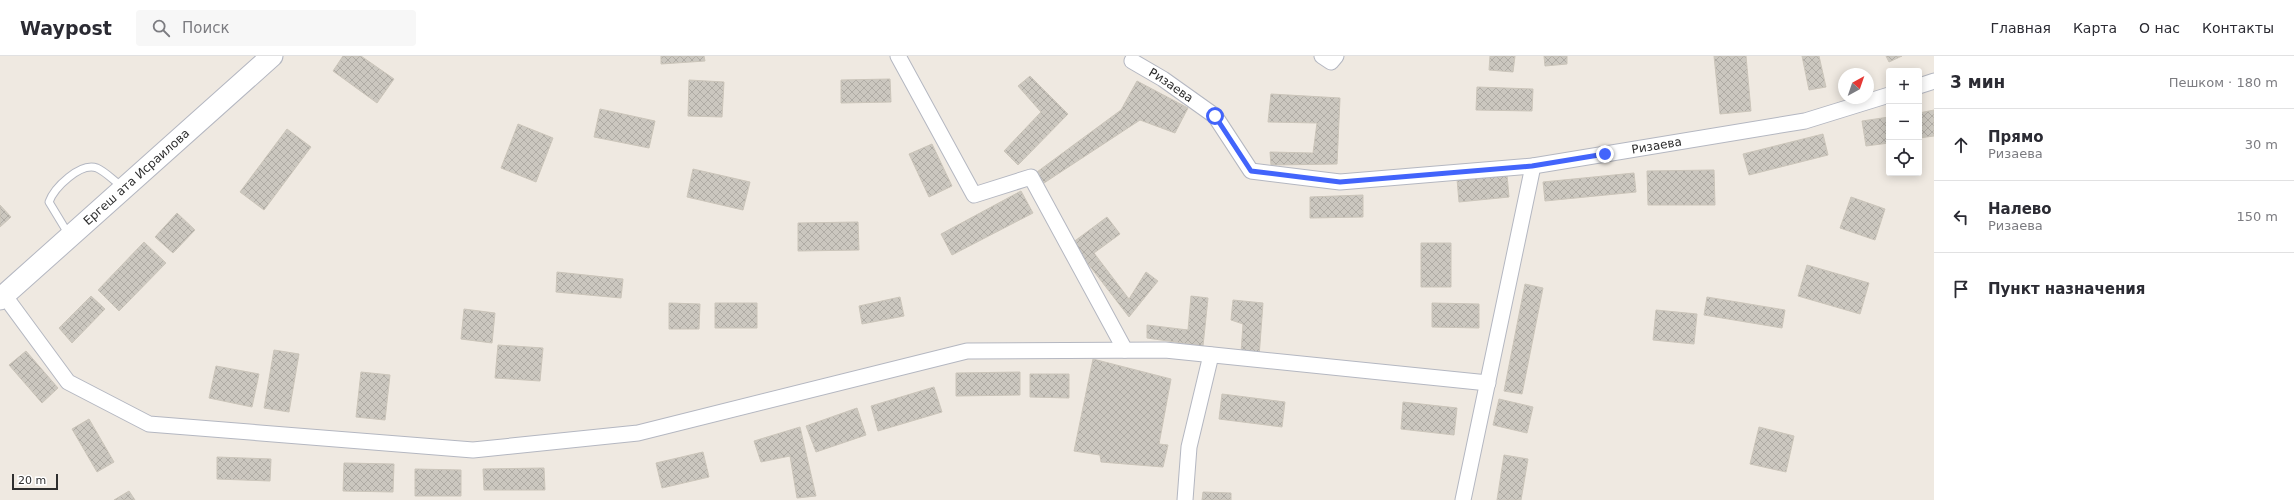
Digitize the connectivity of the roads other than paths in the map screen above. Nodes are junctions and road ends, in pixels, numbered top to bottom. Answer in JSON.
{"nodes":[{"id":1,"x":272,"y":56,"type":"edge"},
{"id":2,"x":898,"y":56,"type":"edge"},
{"id":3,"x":1322,"y":56,"type":"edge"},
{"id":4,"x":1336,"y":56,"type":"edge"},
{"id":5,"x":1132,"y":61,"type":"dead end"},
{"id":6,"x":1934,"y":81,"type":"edge"},
{"id":7,"x":1922,"y":85,"type":"edge"},
{"id":8,"x":1886,"y":96,"type":"edge"},
{"id":9,"x":1532,"y":166,"type":"junction"},
{"id":10,"x":124,"y":188,"type":"junction"},
{"id":11,"x":70,"y":237,"type":"junction"},
{"id":12,"x":2,"y":297,"type":"edge"},
{"id":13,"x":1125,"y":350,"type":"junction"},
{"id":14,"x":1211,"y":354,"type":"junction"},
{"id":15,"x":1488,"y":383,"type":"junction"},
{"id":16,"x":1185,"y":500,"type":"edge"},
{"id":17,"x":1463,"y":500,"type":"edge"}],
"edges":[{"from":1,"to":10,"type":"main road","name":"Ергеш ата Исраилова"},
{"from":2,"to":13,"type":"street"},
{"from":3,"to":4,"type":"street"},
{"from":5,"to":9,"type":"street","name":"Ризаева"},
{"from":6,"to":7,"type":"street"},
{"from":8,"to":9,"type":"street","name":"Ризаева"},
{"from":9,"to":15,"type":"street"},
{"from":10,"to":11,"type":"main road","name":"Ергеш ата Исраилова"},
{"from":10,"to":11,"type":"lane"},
{"from":11,"to":12,"type":"main road","name":"Ергеш ата Исраилова"},
{"from":12,"to":13,"type":"street"},
{"from":13,"to":14,"type":"street"},
{"from":14,"to":15,"type":"street"},
{"from":14,"to":16,"type":"street"},
{"from":15,"to":17,"type":"street"}]}
